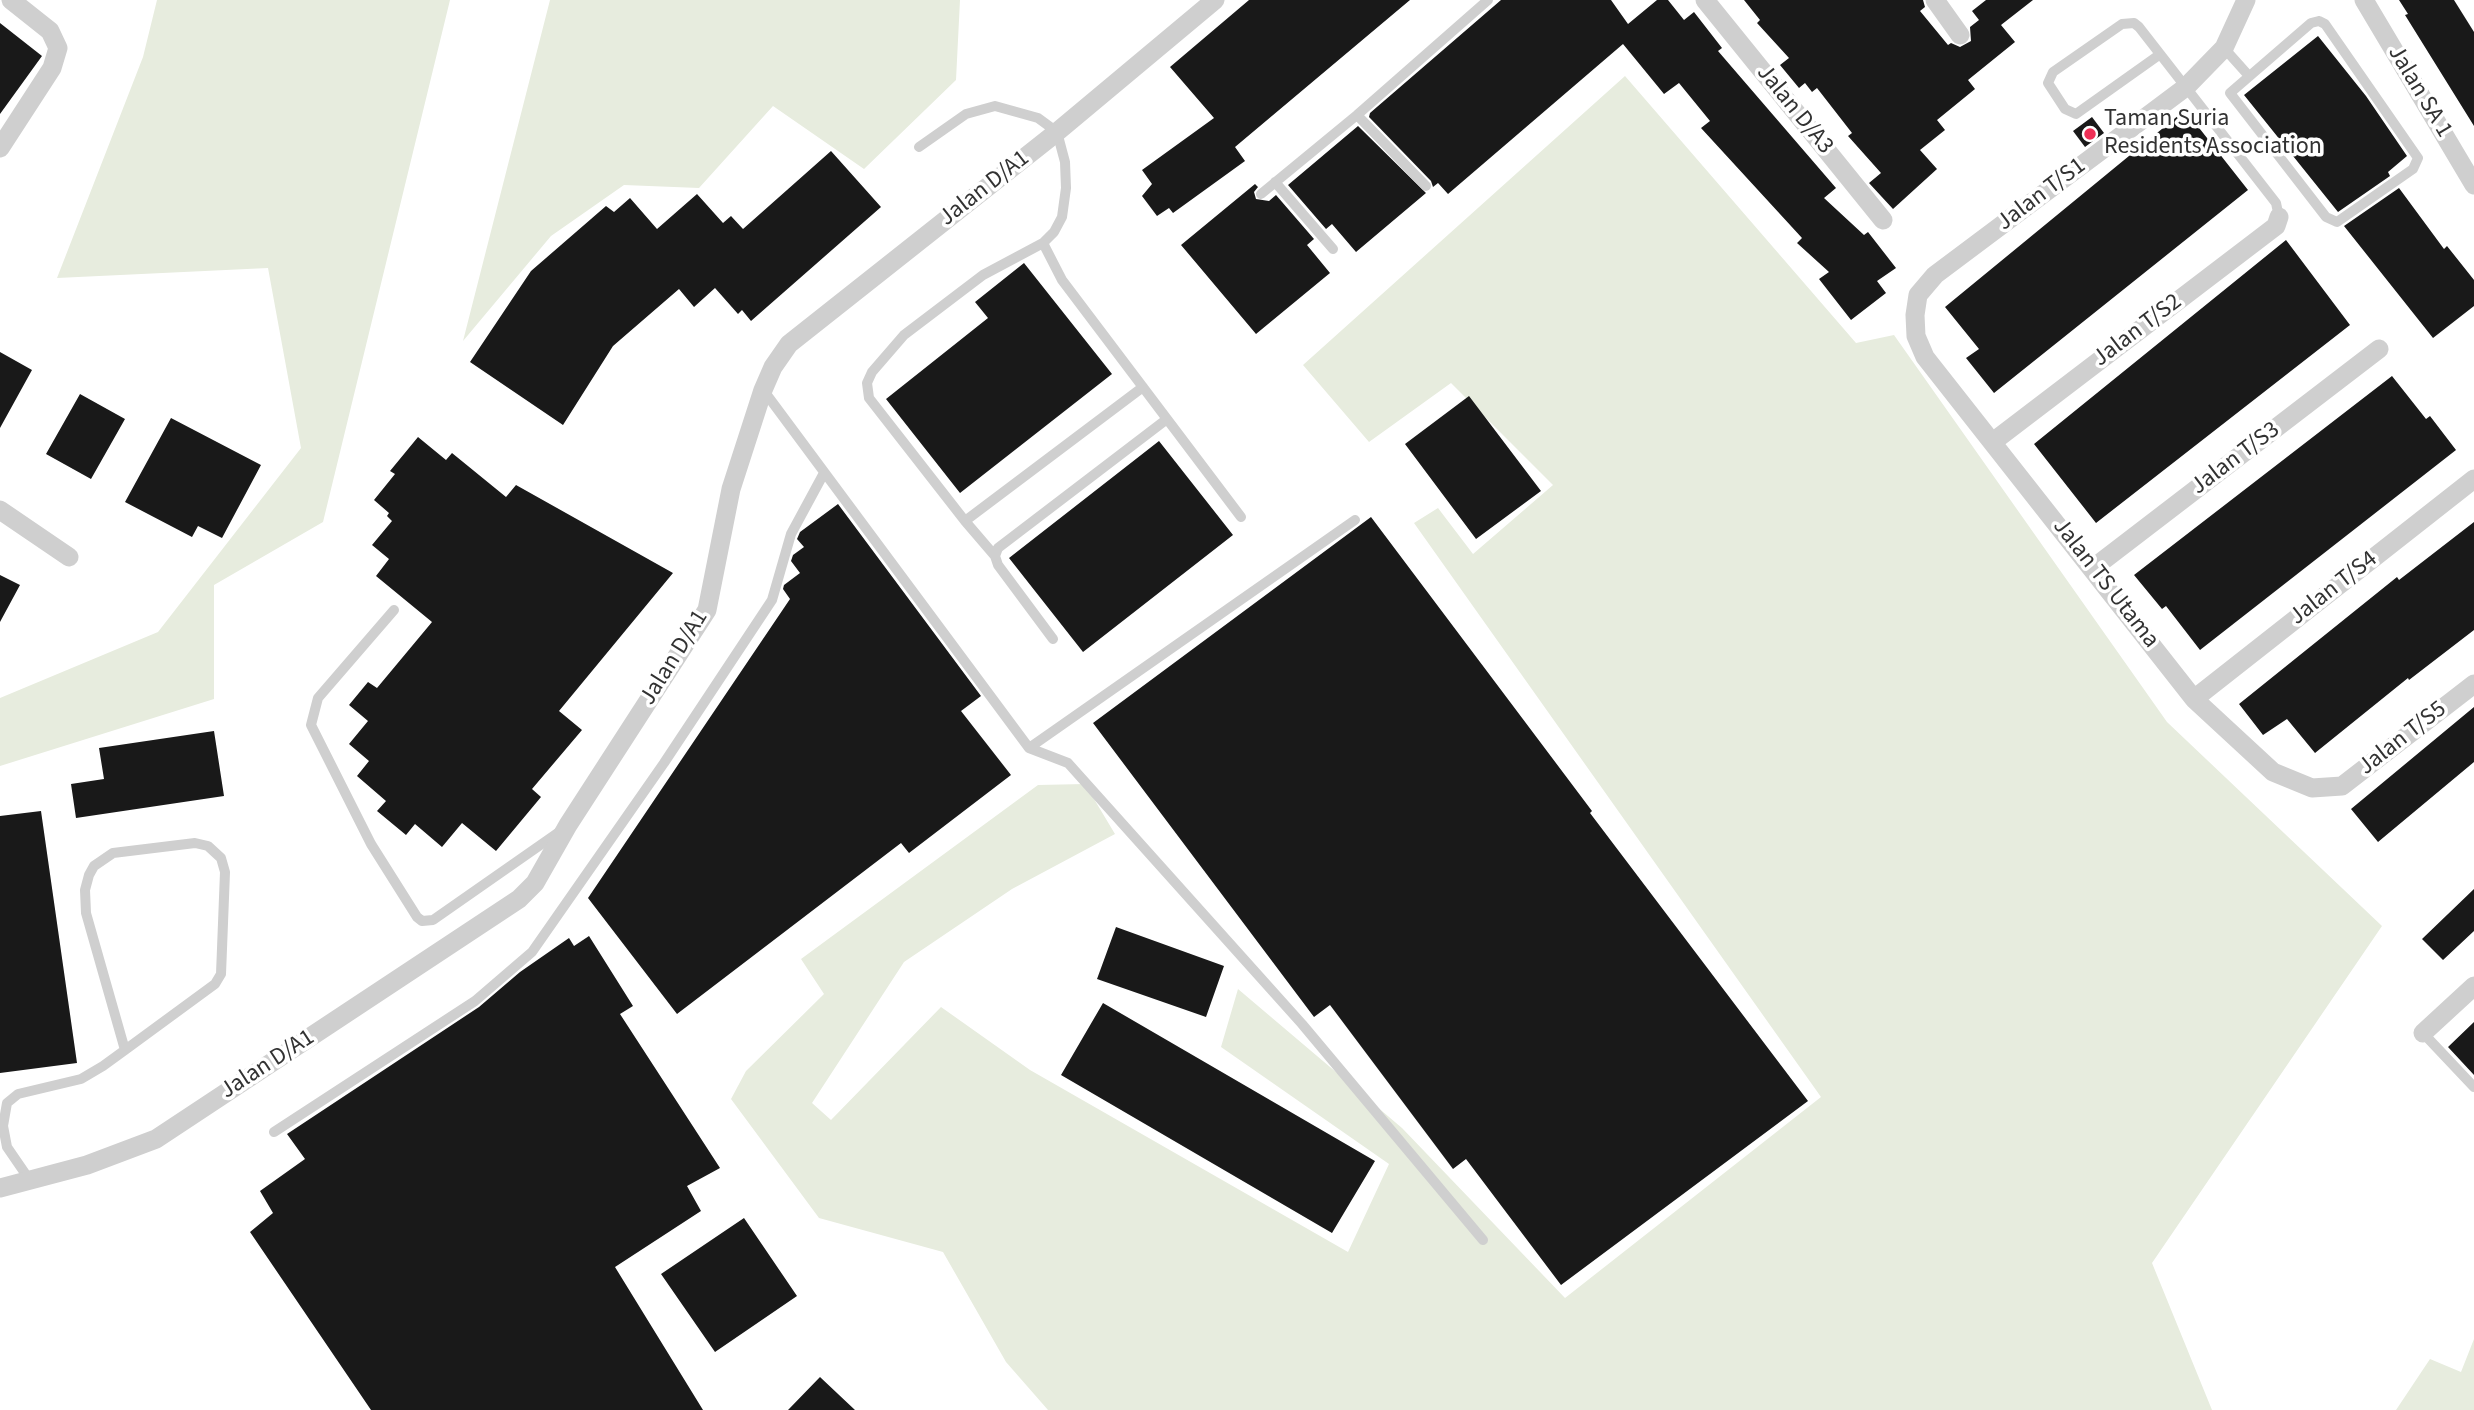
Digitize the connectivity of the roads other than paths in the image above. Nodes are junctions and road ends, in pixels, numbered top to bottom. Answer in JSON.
{"nodes":[{"id":1,"x":11,"y":0,"type":"edge"},
{"id":2,"x":1215,"y":0,"type":"edge"},
{"id":3,"x":1488,"y":0,"type":"edge"},
{"id":4,"x":1705,"y":0,"type":"edge"},
{"id":5,"x":1935,"y":0,"type":"edge"},
{"id":6,"x":2246,"y":0,"type":"edge"},
{"id":7,"x":2364,"y":0,"type":"edge"},
{"id":8,"x":1960,"y":35,"type":"dead end"},
{"id":9,"x":2224,"y":48,"type":"junction"},
{"id":10,"x":2160,"y":55,"type":"junction"},
{"id":11,"x":2249,"y":76,"type":"junction"},
{"id":12,"x":2186,"y":87,"type":"junction"},
{"id":13,"x":1357,"y":115,"type":"junction"},
{"id":14,"x":1057,"y":132,"type":"junction"},
{"id":15,"x":919,"y":147,"type":"dead end"},
{"id":16,"x":0,"y":148,"type":"edge"},
{"id":17,"x":1275,"y":182,"type":"junction"},
{"id":18,"x":2474,"y":184,"type":"edge"},
{"id":19,"x":1426,"y":186,"type":"dead end"},
{"id":20,"x":1261,"y":194,"type":"dead end"},
{"id":21,"x":2279,"y":218,"type":"joint"},
{"id":22,"x":1883,"y":220,"type":"dead end"},
{"id":23,"x":1043,"y":243,"type":"junction"},
{"id":24,"x":1333,"y":249,"type":"dead end"},
{"id":25,"x":1916,"y":336,"type":"joint"},
{"id":26,"x":2379,"y":349,"type":"dead end"},
{"id":27,"x":1143,"y":387,"type":"junction"},
{"id":28,"x":763,"y":390,"type":"junction"},
{"id":29,"x":1167,"y":419,"type":"junction"},
{"id":30,"x":1994,"y":441,"type":"junction"},
{"id":31,"x":824,"y":473,"type":"junction"},
{"id":32,"x":2474,"y":479,"type":"edge"},
{"id":33,"x":0,"y":510,"type":"edge"},
{"id":34,"x":1241,"y":517,"type":"dead end"},
{"id":35,"x":1355,"y":520,"type":"dead end"},
{"id":36,"x":965,"y":521,"type":"junction"},
{"id":37,"x":69,"y":556,"type":"dead end"},
{"id":38,"x":995,"y":556,"type":"junction"},
{"id":39,"x":2092,"y":569,"type":"junction"},
{"id":40,"x":394,"y":610,"type":"dead end"},
{"id":41,"x":1054,"y":639,"type":"dead end"},
{"id":42,"x":2474,"y":684,"type":"edge"},
{"id":43,"x":2194,"y":699,"type":"junction"},
{"id":44,"x":1029,"y":748,"type":"junction"},
{"id":45,"x":2328,"y":789,"type":"joint"},
{"id":46,"x":568,"y":825,"type":"junction"},
{"id":47,"x":2474,"y":986,"type":"edge"},
{"id":48,"x":2423,"y":1032,"type":"joint"},
{"id":49,"x":125,"y":1050,"type":"junction"},
{"id":50,"x":2474,"y":1087,"type":"edge"},
{"id":51,"x":274,"y":1132,"type":"dead end"},
{"id":52,"x":31,"y":1182,"type":"junction"},
{"id":53,"x":0,"y":1188,"type":"edge"},
{"id":54,"x":1483,"y":1240,"type":"dead end"}],
"edges":[{"from":1,"to":16,"type":"street"},
{"from":2,"to":14,"type":"street","name":"Jalan D/A1"},
{"from":3,"to":13,"type":"lane"},
{"from":4,"to":22,"type":"street","name":"Jalan D/A3"},
{"from":5,"to":8,"type":"street"},
{"from":6,"to":9,"type":"street","name":"Jalan T/S1"},
{"from":7,"to":18,"type":"street","name":"Jalan SA 1"},
{"from":9,"to":11,"type":"lane"},
{"from":9,"to":12,"type":"street","name":"Jalan T/S1"},
{"from":10,"to":10,"type":"lane"},
{"from":10,"to":12,"type":"lane"},
{"from":11,"to":11,"type":"lane"},
{"from":12,"to":21,"type":"lane"},
{"from":12,"to":25,"type":"street","name":"Jalan T/S1"},
{"from":13,"to":17,"type":"lane"},
{"from":13,"to":19,"type":"lane"},
{"from":14,"to":15,"type":"lane"},
{"from":14,"to":23,"type":"lane"},
{"from":14,"to":28,"type":"street","name":"Jalan D/A1"},
{"from":17,"to":20,"type":"lane"},
{"from":17,"to":24,"type":"lane"},
{"from":21,"to":30,"type":"street","name":"Jalan T/S2"},
{"from":23,"to":27,"type":"lane"},
{"from":23,"to":36,"type":"lane"},
{"from":25,"to":30,"type":"street","name":"Jalan TS Utama"},
{"from":26,"to":39,"type":"street","name":"Jalan T/S3"},
{"from":27,"to":29,"type":"lane"},
{"from":27,"to":36,"type":"lane"},
{"from":28,"to":31,"type":"lane"},
{"from":28,"to":46,"type":"street","name":"Jalan D/A1"},
{"from":29,"to":34,"type":"lane"},
{"from":29,"to":38,"type":"lane"},
{"from":30,"to":39,"type":"street","name":"Jalan TS Utama"},
{"from":31,"to":44,"type":"lane"},
{"from":31,"to":51,"type":"lane"},
{"from":32,"to":43,"type":"street","name":"Jalan T/S4"},
{"from":33,"to":37,"type":"street"},
{"from":35,"to":44,"type":"lane"},
{"from":36,"to":38,"type":"lane"},
{"from":38,"to":41,"type":"lane"},
{"from":39,"to":43,"type":"street","name":"Jalan TS Utama"},
{"from":40,"to":46,"type":"lane"},
{"from":42,"to":45,"type":"street","name":"Jalan T/S5"},
{"from":43,"to":45,"type":"street","name":"Jalan TS Utama"},
{"from":44,"to":54,"type":"lane"},
{"from":46,"to":52,"type":"street","name":"Jalan D/A1"},
{"from":47,"to":48,"type":"street"},
{"from":48,"to":50,"type":"lane"},
{"from":49,"to":49,"type":"lane"},
{"from":49,"to":52,"type":"lane"},
{"from":52,"to":53,"type":"street","name":"Jalan D/A1"}]}
